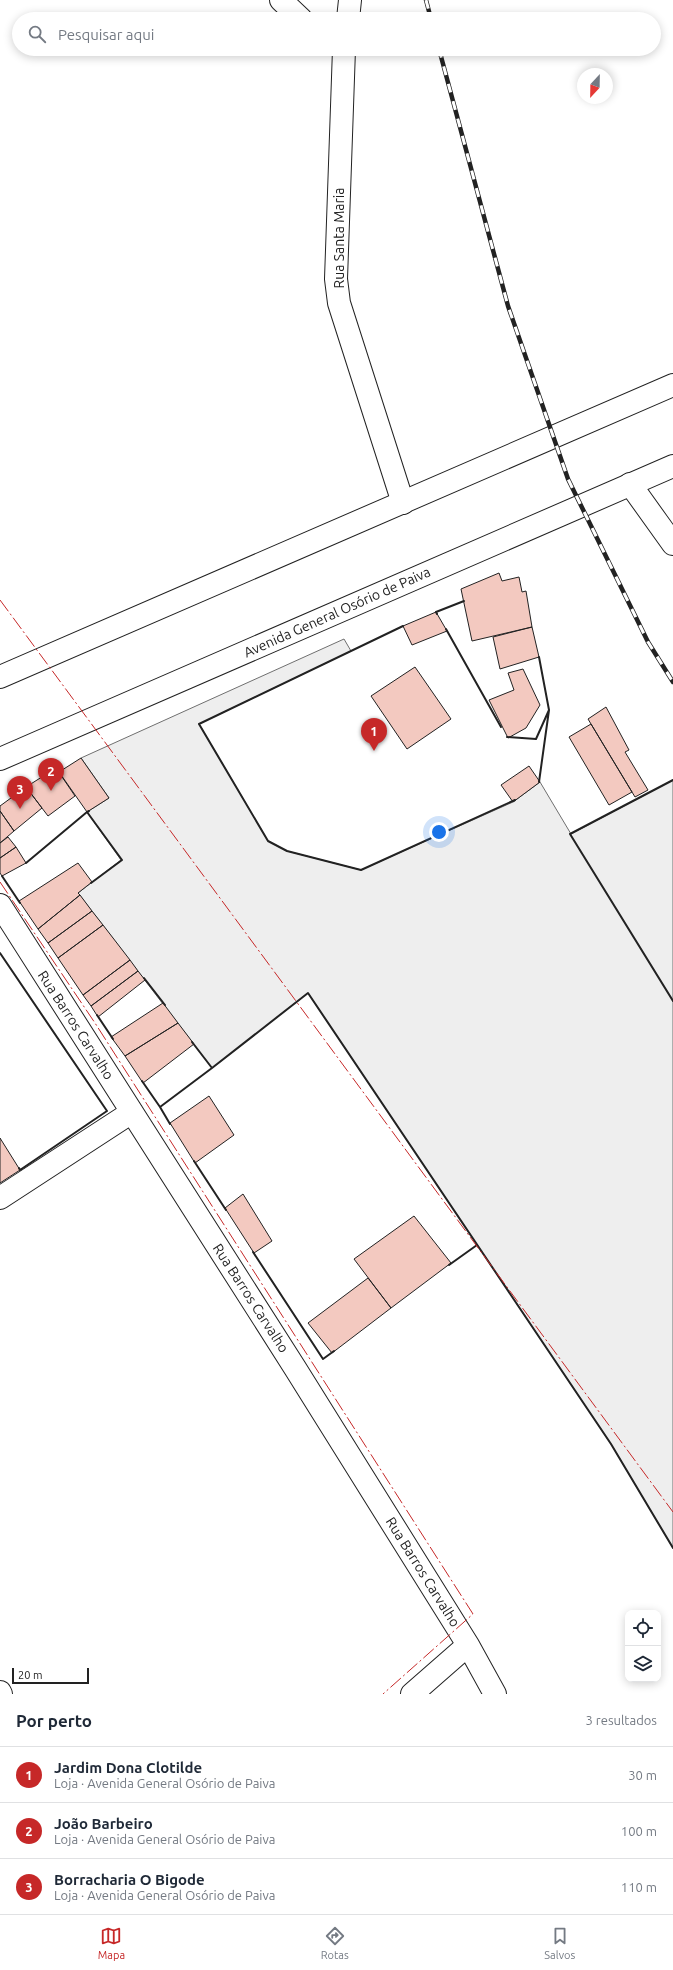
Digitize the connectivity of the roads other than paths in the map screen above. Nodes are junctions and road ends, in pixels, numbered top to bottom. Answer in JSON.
{"nodes":[{"id":1,"x":281,"y":0,"type":"edge"},
{"id":2,"x":350,"y":0,"type":"edge"},
{"id":3,"x":294,"y":12,"type":"edge"},
{"id":4,"x":349,"y":12,"type":"edge"},
{"id":5,"x":340,"y":56,"type":"edge"},
{"id":6,"x":673,"y":385,"type":"edge"},
{"id":7,"x":673,"y":466,"type":"edge"},
{"id":8,"x":630,"y":484,"type":"junction"},
{"id":9,"x":403,"y":503,"type":"junction"},
{"id":10,"x":673,"y":544,"type":"edge"},
{"id":11,"x":0,"y":677,"type":"edge"},
{"id":12,"x":0,"y":759,"type":"edge"},
{"id":13,"x":0,"y":905,"type":"edge"},
{"id":14,"x":132,"y":1112,"type":"junction"},
{"id":15,"x":0,"y":1198,"type":"edge"},
{"id":16,"x":468,"y":1645,"type":"junction"},
{"id":17,"x":412,"y":1694,"type":"edge"},
{"id":18,"x":495,"y":1694,"type":"edge"}],
"edges":[{"from":1,"to":3,"type":"street"},
{"from":2,"to":4,"type":"street"},
{"from":5,"to":9,"type":"street","name":"Rua Santa Maria"},
{"from":6,"to":9,"type":"street"},
{"from":7,"to":8,"type":"street","name":"Avenida General Osório de Paiva"},
{"from":8,"to":10,"type":"street"},
{"from":8,"to":12,"type":"street","name":"Avenida General Osório de Paiva"},
{"from":9,"to":11,"type":"street"},
{"from":13,"to":14,"type":"street","name":"Rua Barros Carvalho"},
{"from":14,"to":15,"type":"street"},
{"from":14,"to":16,"type":"street","name":"Rua Barros Carvalho"},
{"from":16,"to":17,"type":"street"},
{"from":16,"to":18,"type":"street","name":"Rua Barros Carvalho"}]}
